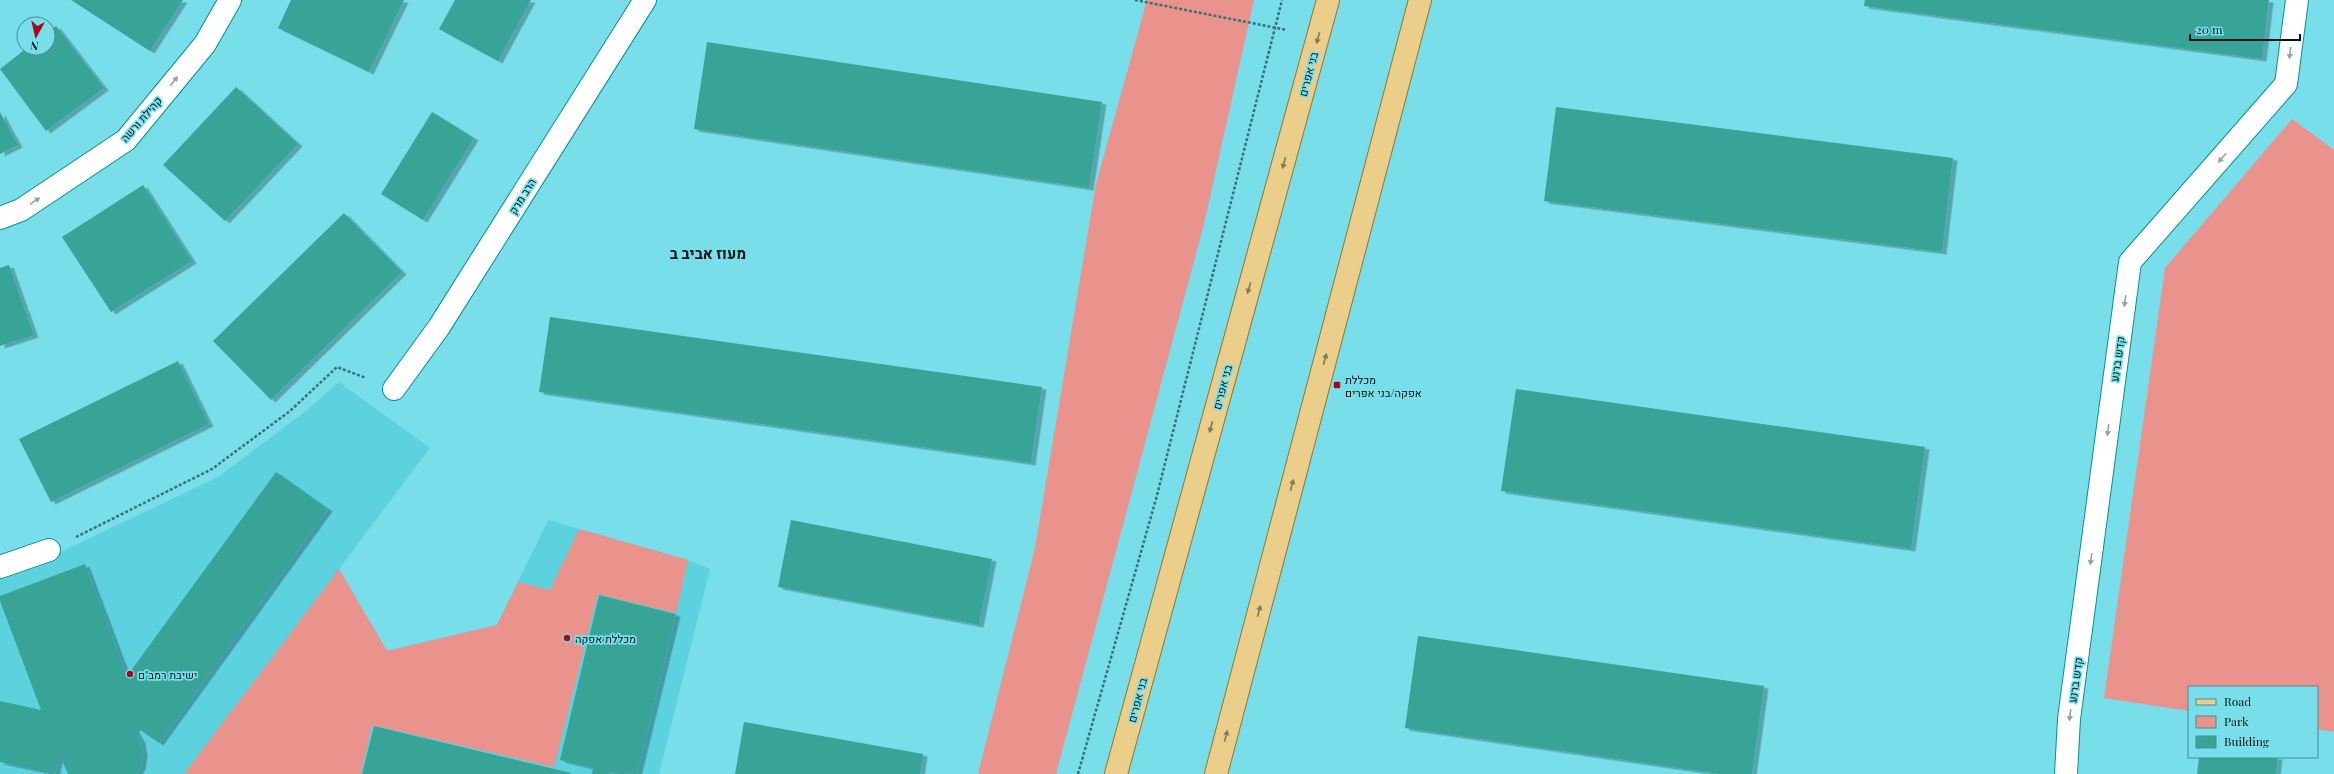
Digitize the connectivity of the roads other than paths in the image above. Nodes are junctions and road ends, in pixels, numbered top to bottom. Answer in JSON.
{"nodes":[{"id":1,"x":230,"y":0,"type":"edge"},
{"id":2,"x":645,"y":0,"type":"edge"},
{"id":3,"x":1328,"y":0,"type":"edge"},
{"id":4,"x":1420,"y":0,"type":"edge"},
{"id":5,"x":2297,"y":0,"type":"edge"},
{"id":6,"x":0,"y":218,"type":"edge"},
{"id":7,"x":394,"y":389,"type":"road end"},
{"id":8,"x":49,"y":550,"type":"road end"},
{"id":9,"x":0,"y":566,"type":"edge"},
{"id":10,"x":1116,"y":774,"type":"edge"},
{"id":11,"x":1216,"y":774,"type":"edge"},
{"id":12,"x":2066,"y":774,"type":"edge"}],
"edges":[{"from":6,"to":1,"type":"street","name":"קהילת ורשה","one_way":true},
{"from":2,"to":7,"type":"street","name":"הרב מרק"},
{"from":3,"to":10,"type":"main road","name":"בני אפרים","one_way":true},
{"from":11,"to":4,"type":"main road","one_way":true},
{"from":5,"to":12,"type":"street","name":"קדש ברנע","one_way":true},
{"from":8,"to":9,"type":"street"}]}
